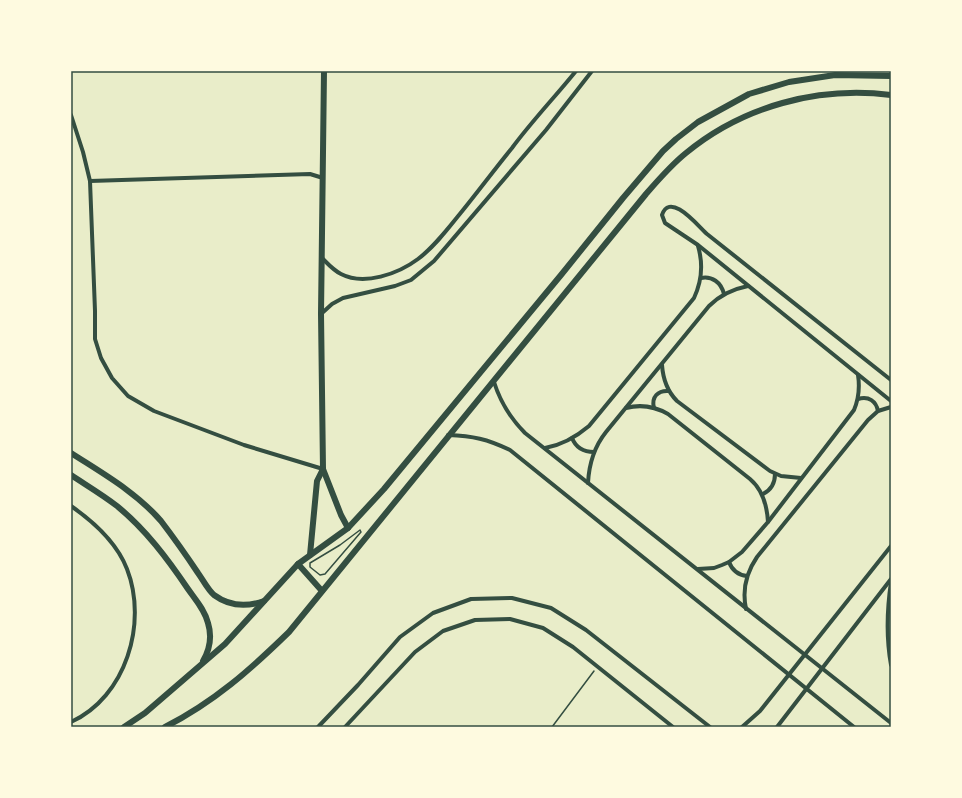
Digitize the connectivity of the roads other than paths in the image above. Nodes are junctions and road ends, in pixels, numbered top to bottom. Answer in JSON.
{"nodes":[{"id":1,"x":324,"y":71,"type":"edge"},
{"id":2,"x":576,"y":71,"type":"edge"},
{"id":3,"x":585,"y":71,"type":"edge"},
{"id":4,"x":591,"y":73,"type":"edge"},
{"id":5,"x":891,"y":76,"type":"edge"},
{"id":6,"x":891,"y":95,"type":"edge"},
{"id":7,"x":71,"y":115,"type":"edge"},
{"id":8,"x":323,"y":178,"type":"junction"},
{"id":9,"x":90,"y":181,"type":"junction"},
{"id":10,"x":698,"y":246,"type":"junction"},
{"id":11,"x":322,"y":258,"type":"junction"},
{"id":12,"x":701,"y":278,"type":"junction"},
{"id":13,"x":748,"y":286,"type":"junction"},
{"id":14,"x":724,"y":294,"type":"junction"},
{"id":15,"x":321,"y":314,"type":"junction"},
{"id":16,"x":662,"y":365,"type":"junction"},
{"id":17,"x":858,"y":374,"type":"junction"},
{"id":18,"x":891,"y":380,"type":"edge"},
{"id":19,"x":494,"y":382,"type":"junction"},
{"id":20,"x":669,"y":391,"type":"junction"},
{"id":21,"x":858,"y":399,"type":"junction"},
{"id":22,"x":891,"y":401,"type":"edge"},
{"id":23,"x":891,"y":407,"type":"edge"},
{"id":24,"x":626,"y":408,"type":"junction"},
{"id":25,"x":654,"y":408,"type":"junction"},
{"id":26,"x":878,"y":411,"type":"junction"},
{"id":27,"x":448,"y":435,"type":"junction"},
{"id":28,"x":572,"y":438,"type":"junction"},
{"id":29,"x":545,"y":448,"type":"junction"},
{"id":30,"x":594,"y":452,"type":"junction"},
{"id":31,"x":71,"y":453,"type":"edge"},
{"id":32,"x":322,"y":469,"type":"junction"},
{"id":33,"x":775,"y":474,"type":"junction"},
{"id":34,"x":71,"y":475,"type":"edge"},
{"id":35,"x":801,"y":478,"type":"junction"},
{"id":36,"x":588,"y":482,"type":"junction"},
{"id":37,"x":762,"y":494,"type":"junction"},
{"id":38,"x":71,"y":506,"type":"edge"},
{"id":39,"x":768,"y":522,"type":"junction"},
{"id":40,"x":348,"y":528,"type":"junction"},
{"id":41,"x":891,"y":546,"type":"edge"},
{"id":42,"x":310,"y":556,"type":"junction"},
{"id":43,"x":729,"y":562,"type":"junction"},
{"id":44,"x":298,"y":564,"type":"junction"},
{"id":45,"x":698,"y":569,"type":"junction"},
{"id":46,"x":747,"y":576,"type":"junction"},
{"id":47,"x":891,"y":580,"type":"edge"},
{"id":48,"x":322,"y":591,"type":"junction"},
{"id":49,"x":264,"y":601,"type":"junction"},
{"id":50,"x":746,"y":609,"type":"junction"},
{"id":51,"x":805,"y":654,"type":"junction"},
{"id":52,"x":891,"y":665,"type":"edge"},
{"id":53,"x":201,"y":666,"type":"junction"},
{"id":54,"x":822,"y":668,"type":"junction"},
{"id":55,"x":789,"y":675,"type":"junction"},
{"id":56,"x":806,"y":689,"type":"junction"},
{"id":57,"x":71,"y":722,"type":"edge"},
{"id":58,"x":891,"y":723,"type":"edge"},
{"id":59,"x":176,"y":724,"type":"edge"},
{"id":60,"x":124,"y":727,"type":"edge"},
{"id":61,"x":165,"y":727,"type":"edge"},
{"id":62,"x":318,"y":727,"type":"edge"},
{"id":63,"x":345,"y":727,"type":"edge"},
{"id":64,"x":673,"y":727,"type":"edge"},
{"id":65,"x":710,"y":727,"type":"edge"},
{"id":66,"x":742,"y":727,"type":"edge"},
{"id":67,"x":777,"y":727,"type":"edge"},
{"id":68,"x":854,"y":727,"type":"edge"}],
"edges":[{"from":1,"to":8,"type":"street"},
{"from":2,"to":11,"type":"street"},
{"from":3,"to":4,"type":"street"},
{"from":4,"to":15,"type":"street"},
{"from":5,"to":40,"type":"street"},
{"from":6,"to":19,"type":"street"},
{"from":7,"to":9,"type":"street"},
{"from":8,"to":9,"type":"street"},
{"from":8,"to":11,"type":"street"},
{"from":9,"to":32,"type":"street"},
{"from":10,"to":12,"type":"street"},
{"from":10,"to":13,"type":"street"},
{"from":10,"to":18,"type":"street"},
{"from":11,"to":15,"type":"street"},
{"from":12,"to":14,"type":"street"},
{"from":12,"to":28,"type":"street"},
{"from":13,"to":14,"type":"street"},
{"from":13,"to":17,"type":"street"},
{"from":14,"to":16,"type":"street"},
{"from":15,"to":32,"type":"street"},
{"from":16,"to":20,"type":"street"},
{"from":16,"to":24,"type":"street"},
{"from":17,"to":21,"type":"street"},
{"from":17,"to":22,"type":"street"},
{"from":19,"to":27,"type":"street"},
{"from":19,"to":29,"type":"street"},
{"from":20,"to":25,"type":"street"},
{"from":20,"to":33,"type":"street"},
{"from":21,"to":26,"type":"street"},
{"from":21,"to":35,"type":"street"},
{"from":23,"to":26,"type":"street"},
{"from":24,"to":25,"type":"street"},
{"from":24,"to":30,"type":"street"},
{"from":25,"to":37,"type":"street"},
{"from":26,"to":46,"type":"street"},
{"from":27,"to":48,"type":"street"},
{"from":27,"to":55,"type":"street"},
{"from":28,"to":29,"type":"street"},
{"from":28,"to":30,"type":"street"},
{"from":29,"to":36,"type":"street"},
{"from":30,"to":36,"type":"street"},
{"from":31,"to":49,"type":"street"},
{"from":32,"to":40,"type":"street"},
{"from":32,"to":42,"type":"street"},
{"from":33,"to":35,"type":"street"},
{"from":33,"to":37,"type":"street"},
{"from":34,"to":53,"type":"street"},
{"from":35,"to":39,"type":"street"},
{"from":36,"to":45,"type":"street"},
{"from":37,"to":39,"type":"street"},
{"from":38,"to":57,"type":"street"},
{"from":39,"to":43,"type":"street"},
{"from":40,"to":42,"type":"street"},
{"from":41,"to":51,"type":"street"},
{"from":42,"to":44,"type":"street"},
{"from":43,"to":45,"type":"street"},
{"from":43,"to":46,"type":"street"},
{"from":44,"to":48,"type":"street"},
{"from":44,"to":49,"type":"street"},
{"from":45,"to":50,"type":"street"},
{"from":46,"to":50,"type":"street"},
{"from":47,"to":52,"type":"street"},
{"from":47,"to":54,"type":"street"},
{"from":48,"to":59,"type":"street"},
{"from":49,"to":53,"type":"street"},
{"from":50,"to":51,"type":"street"},
{"from":51,"to":54,"type":"street"},
{"from":51,"to":55,"type":"street"},
{"from":53,"to":60,"type":"street"},
{"from":54,"to":56,"type":"street"},
{"from":54,"to":58,"type":"street"},
{"from":55,"to":56,"type":"street"},
{"from":55,"to":66,"type":"street"},
{"from":56,"to":67,"type":"street"},
{"from":56,"to":68,"type":"street"},
{"from":59,"to":61,"type":"street"},
{"from":62,"to":65,"type":"street"},
{"from":63,"to":64,"type":"street"}]}
